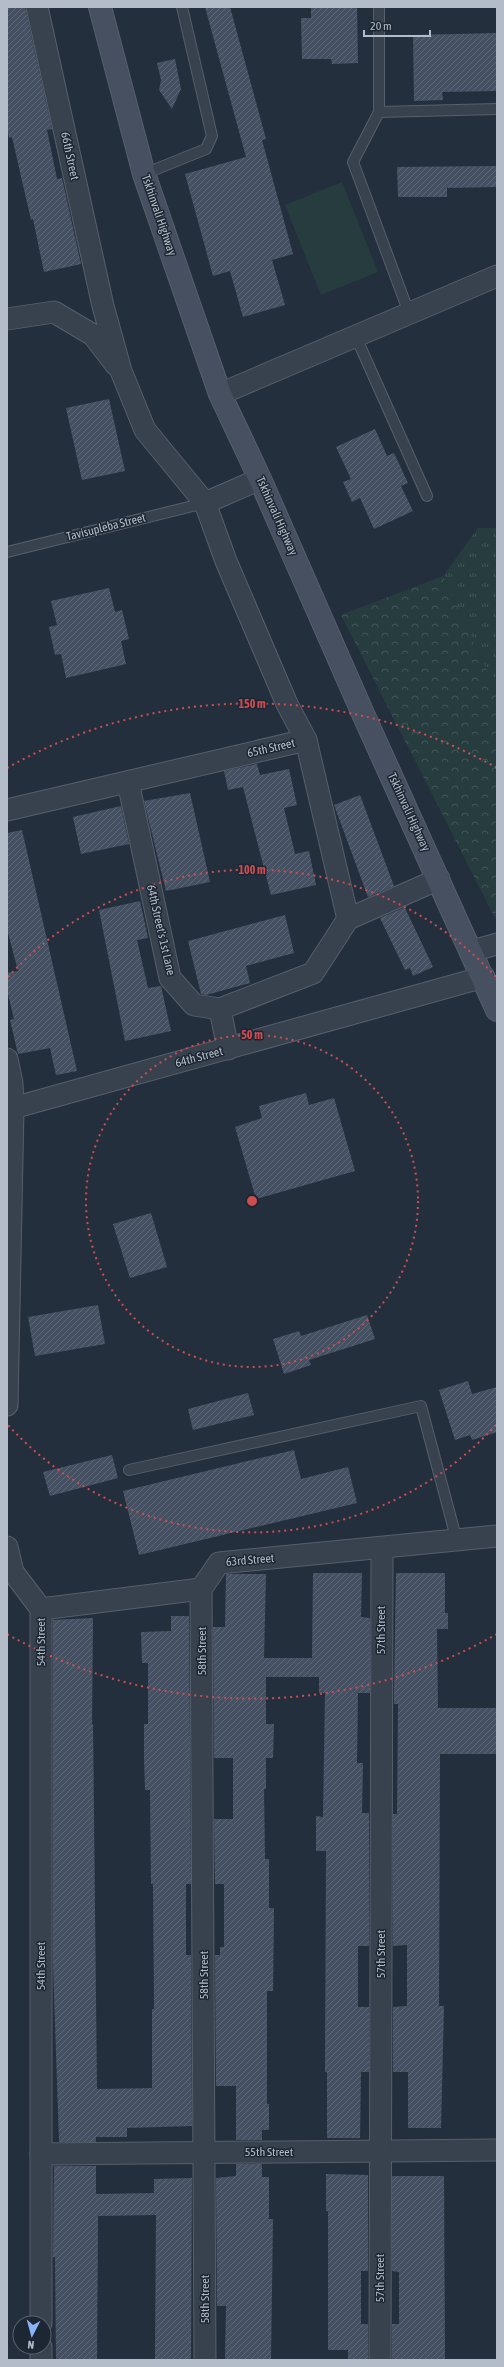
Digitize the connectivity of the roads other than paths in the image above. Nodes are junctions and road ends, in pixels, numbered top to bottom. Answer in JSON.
{"nodes":[{"id":1,"x":37,"y":7,"type":"edge"},
{"id":2,"x":100,"y":7,"type":"edge"},
{"id":3,"x":182,"y":7,"type":"edge"},
{"id":4,"x":379,"y":7,"type":"edge"},
{"id":5,"x":497,"y":109,"type":"edge"},
{"id":6,"x":379,"y":112,"type":"junction"},
{"id":7,"x":144,"y":174,"type":"junction"},
{"id":8,"x":497,"y":276,"type":"edge"},
{"id":9,"x":474,"y":285,"type":"junction"},
{"id":10,"x":497,"y":287,"type":"edge"},
{"id":11,"x":409,"y":313,"type":"junction"},
{"id":12,"x":7,"y":319,"type":"edge"},
{"id":13,"x":356,"y":337,"type":"junction"},
{"id":14,"x":121,"y":371,"type":"junction"},
{"id":15,"x":220,"y":394,"type":"junction"},
{"id":16,"x":260,"y":478,"type":"junction"},
{"id":17,"x":427,"y":496,"type":"dead end"},
{"id":18,"x":206,"y":503,"type":"junction"},
{"id":19,"x":7,"y":552,"type":"edge"},
{"id":20,"x":306,"y":740,"type":"junction"},
{"id":21,"x":128,"y":782,"type":"junction"},
{"id":22,"x":7,"y":810,"type":"edge"},
{"id":23,"x":439,"y":879,"type":"junction"},
{"id":24,"x":348,"y":919,"type":"junction"},
{"id":25,"x":497,"y":944,"type":"edge"},
{"id":26,"x":472,"y":951,"type":"junction"},
{"id":27,"x":484,"y":977,"type":"junction"},
{"id":28,"x":220,"y":1009,"type":"junction"},
{"id":29,"x":497,"y":1010,"type":"edge"},
{"id":30,"x":228,"y":1049,"type":"junction"},
{"id":31,"x":7,"y":1059,"type":"edge"},
{"id":32,"x":10,"y":1107,"type":"edge"},
{"id":33,"x":9,"y":1192,"type":"edge"},
{"id":34,"x":7,"y":1405,"type":"edge"},
{"id":35,"x":129,"y":1470,"type":"dead end"},
{"id":36,"x":497,"y":1536,"type":"edge"},
{"id":37,"x":457,"y":1541,"type":"junction"},
{"id":38,"x":7,"y":1547,"type":"edge"},
{"id":39,"x":382,"y":1548,"type":"junction"},
{"id":40,"x":201,"y":1589,"type":"junction"},
{"id":41,"x":41,"y":1608,"type":"junction"},
{"id":42,"x":497,"y":2150,"type":"edge"},
{"id":43,"x":380,"y":2151,"type":"junction"},
{"id":44,"x":206,"y":2152,"type":"junction"},
{"id":45,"x":41,"y":2154,"type":"junction"},
{"id":46,"x":41,"y":2315,"type":"edge"},
{"id":47,"x":205,"y":2360,"type":"edge"},
{"id":48,"x":380,"y":2360,"type":"edge"}],
"edges":[{"from":1,"to":14,"type":"street","name":"66th Street"},
{"from":2,"to":7,"type":"main road","name":"Tskhinvali Highway"},
{"from":3,"to":7,"type":"lane"},
{"from":4,"to":6,"type":"lane"},
{"from":5,"to":6,"type":"lane"},
{"from":6,"to":11,"type":"lane"},
{"from":7,"to":15,"type":"main road","name":"Tskhinvali Highway"},
{"from":8,"to":9,"type":"street"},
{"from":9,"to":10,"type":"street"},
{"from":9,"to":11,"type":"street"},
{"from":11,"to":13,"type":"street"},
{"from":12,"to":14,"type":"street"},
{"from":13,"to":15,"type":"street"},
{"from":13,"to":17,"type":"lane"},
{"from":14,"to":18,"type":"street"},
{"from":15,"to":16,"type":"main road","name":"Tskhinvali Highway"},
{"from":16,"to":18,"type":"street"},
{"from":16,"to":23,"type":"main road","name":"Tskhinvali Highway"},
{"from":18,"to":19,"type":"lane","name":"Tavisupleba Street"},
{"from":18,"to":20,"type":"street"},
{"from":20,"to":21,"type":"street","name":"65th Street"},
{"from":20,"to":24,"type":"street","name":"65th Street"},
{"from":21,"to":22,"type":"street","name":"65th Street"},
{"from":21,"to":28,"type":"street","name":"64th Street's 1st Lane"},
{"from":23,"to":24,"type":"street"},
{"from":23,"to":26,"type":"main road","name":"Tskhinvali Highway"},
{"from":24,"to":28,"type":"street"},
{"from":25,"to":26,"type":"street"},
{"from":26,"to":27,"type":"main road","name":"Tskhinvali Highway"},
{"from":27,"to":29,"type":"main road","name":"Tskhinvali Highway"},
{"from":27,"to":30,"type":"street","name":"64th Street"},
{"from":28,"to":30,"type":"street"},
{"from":30,"to":32,"type":"street","name":"64th Street"},
{"from":31,"to":32,"type":"street"},
{"from":32,"to":33,"type":"street"},
{"from":33,"to":34,"type":"street"},
{"from":35,"to":37,"type":"lane"},
{"from":36,"to":37,"type":"street","name":"63rd Street"},
{"from":37,"to":39,"type":"street","name":"63rd Street"},
{"from":38,"to":41,"type":"street"},
{"from":39,"to":40,"type":"street","name":"63rd Street"},
{"from":39,"to":43,"type":"street","name":"57th Street"},
{"from":40,"to":41,"type":"street"},
{"from":40,"to":44,"type":"street","name":"58th Street"},
{"from":41,"to":45,"type":"street","name":"54th Street"},
{"from":42,"to":43,"type":"street","name":"55th Street"},
{"from":43,"to":44,"type":"street","name":"55th Street"},
{"from":43,"to":48,"type":"street","name":"57th Street"},
{"from":44,"to":45,"type":"street","name":"55th Street"},
{"from":44,"to":47,"type":"street","name":"58th Street"},
{"from":45,"to":46,"type":"street","name":"54th Street"}]}
